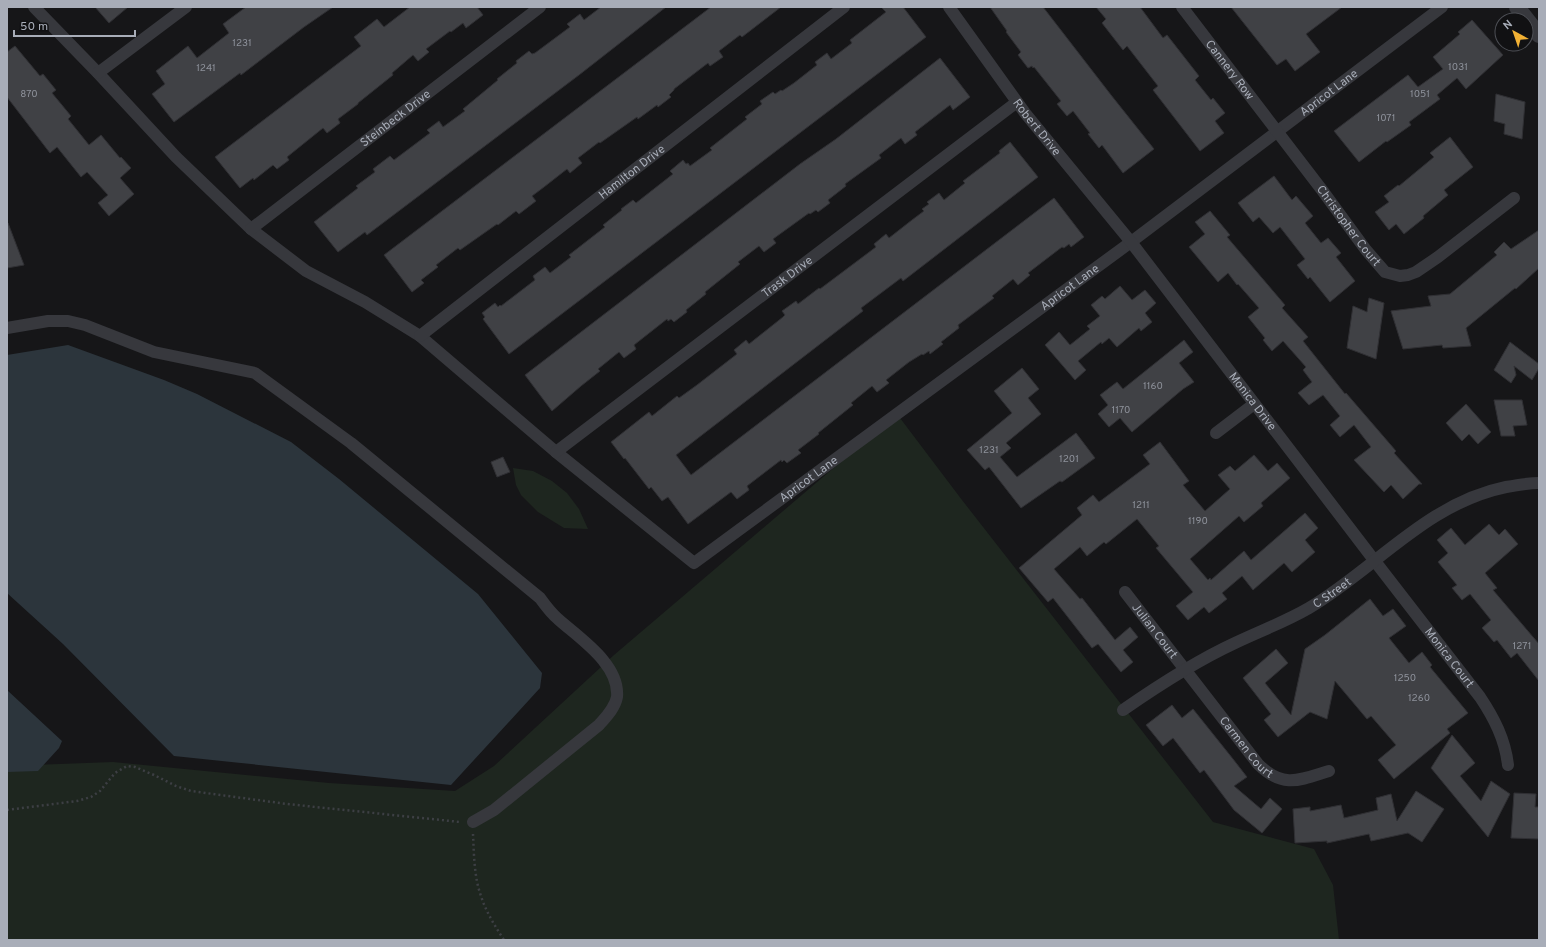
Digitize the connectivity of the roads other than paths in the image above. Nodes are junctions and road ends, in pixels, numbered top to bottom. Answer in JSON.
{"nodes":[{"id":1,"x":34,"y":7,"type":"edge"},
{"id":2,"x":186,"y":7,"type":"edge"},
{"id":3,"x":540,"y":7,"type":"edge"},
{"id":4,"x":844,"y":7,"type":"edge"},
{"id":5,"x":949,"y":7,"type":"edge"},
{"id":6,"x":1182,"y":7,"type":"edge"},
{"id":7,"x":1442,"y":7,"type":"edge"},
{"id":8,"x":1517,"y":7,"type":"edge"},
{"id":9,"x":1539,"y":35,"type":"edge"},
{"id":10,"x":98,"y":73,"type":"junction"},
{"id":11,"x":1017,"y":102,"type":"junction"},
{"id":12,"x":1278,"y":132,"type":"junction"},
{"id":13,"x":1514,"y":198,"type":"dead end"},
{"id":14,"x":251,"y":229,"type":"junction"},
{"id":15,"x":1131,"y":242,"type":"junction"},
{"id":16,"x":7,"y":328,"type":"edge"},
{"id":17,"x":420,"y":336,"type":"junction"},
{"id":18,"x":1254,"y":404,"type":"junction"},
{"id":19,"x":1216,"y":432,"type":"dead end"},
{"id":20,"x":556,"y":452,"type":"junction"},
{"id":21,"x":1539,"y":483,"type":"edge"},
{"id":22,"x":1374,"y":560,"type":"junction"},
{"id":23,"x":1125,"y":592,"type":"dead end"},
{"id":24,"x":1185,"y":670,"type":"junction"},
{"id":25,"x":1123,"y":710,"type":"dead end"},
{"id":26,"x":1508,"y":765,"type":"dead end"},
{"id":27,"x":1330,"y":771,"type":"dead end"},
{"id":28,"x":473,"y":822,"type":"road end"}],
"edges":[{"from":1,"to":10,"type":"street"},
{"from":2,"to":10,"type":"street"},
{"from":3,"to":14,"type":"street","name":"Steinbeck Drive"},
{"from":4,"to":17,"type":"street","name":"Hamilton Drive"},
{"from":5,"to":11,"type":"street","name":"Robert Drive"},
{"from":6,"to":12,"type":"street","name":"Cannery Row"},
{"from":7,"to":12,"type":"street","name":"Apricot Lane"},
{"from":8,"to":9,"type":"street"},
{"from":10,"to":14,"type":"street"},
{"from":11,"to":15,"type":"street","name":"Robert Drive"},
{"from":11,"to":20,"type":"street","name":"Trask Drive"},
{"from":12,"to":13,"type":"street","name":"Christopher Court"},
{"from":12,"to":15,"type":"street","name":"Apricot Lane"},
{"from":14,"to":17,"type":"street"},
{"from":15,"to":18,"type":"street","name":"Monica Drive"},
{"from":15,"to":20,"type":"street","name":"Apricot Lane"},
{"from":16,"to":28,"type":"street"},
{"from":17,"to":20,"type":"street"},
{"from":18,"to":19,"type":"street"},
{"from":18,"to":22,"type":"street","name":"Monica Drive"},
{"from":21,"to":22,"type":"street","name":"C Street"},
{"from":22,"to":24,"type":"street","name":"C Street"},
{"from":22,"to":26,"type":"street","name":"Monica Court"},
{"from":23,"to":24,"type":"street","name":"Julian Court"},
{"from":24,"to":25,"type":"street","name":"C Street"},
{"from":24,"to":27,"type":"street","name":"Carmen Court"}]}
